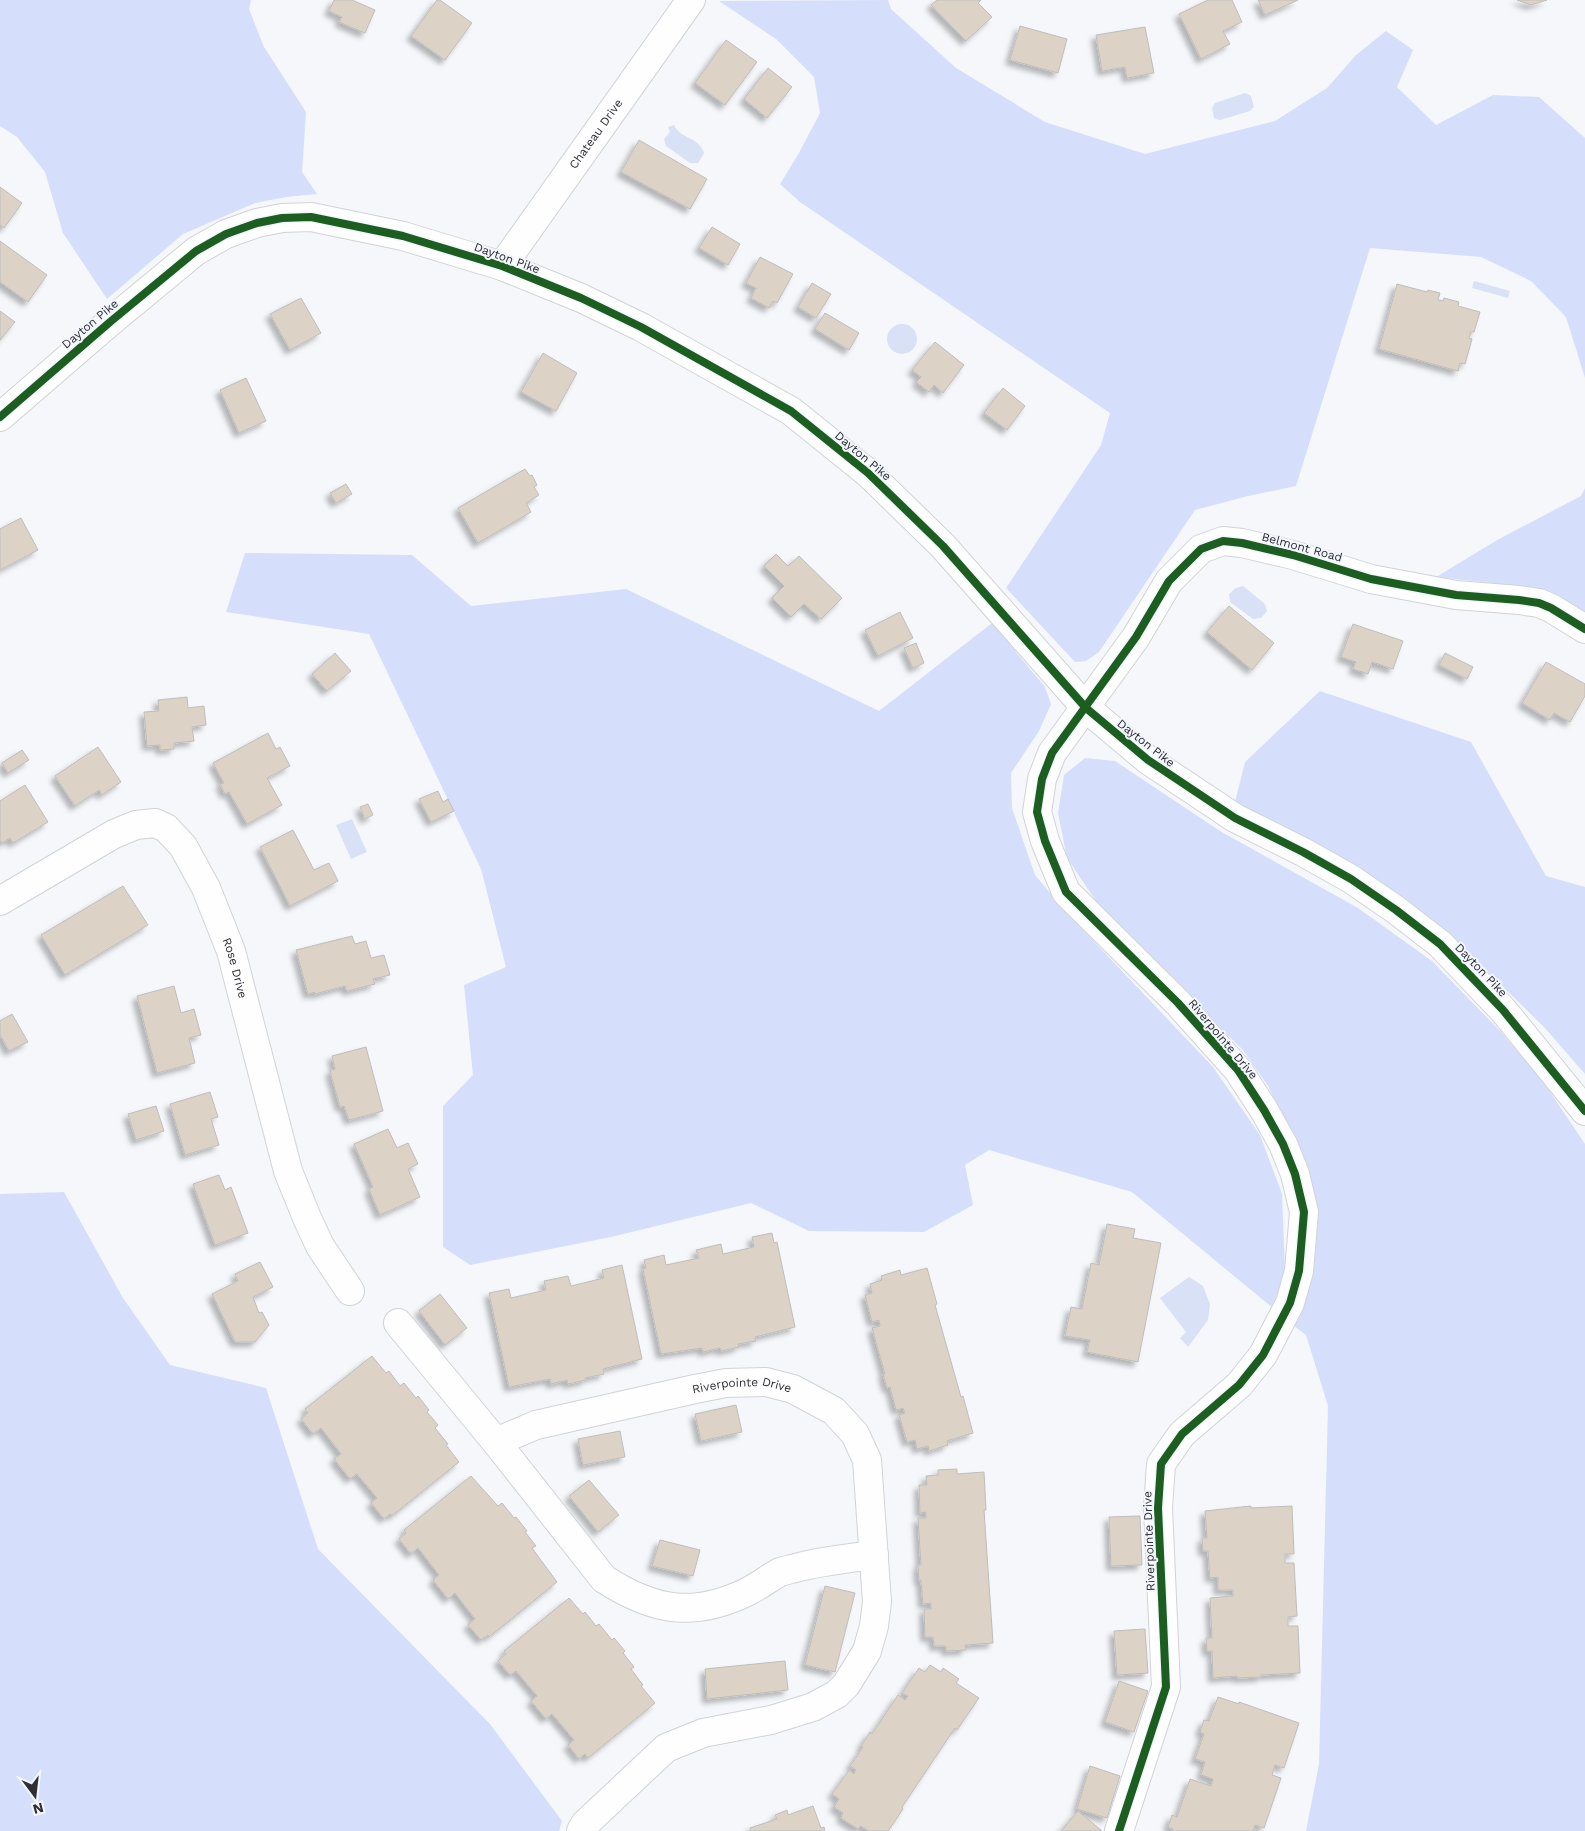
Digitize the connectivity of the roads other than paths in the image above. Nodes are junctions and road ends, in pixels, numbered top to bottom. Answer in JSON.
{"nodes":[{"id":1,"x":691,"y":0,"type":"edge"},
{"id":2,"x":502,"y":266,"type":"junction"},
{"id":3,"x":0,"y":417,"type":"edge"},
{"id":4,"x":1585,"y":629,"type":"edge"},
{"id":5,"x":1086,"y":708,"type":"junction"},
{"id":6,"x":0,"y":901,"type":"edge"},
{"id":7,"x":1585,"y":1111,"type":"edge"},
{"id":8,"x":350,"y":1291,"type":"dead end"},
{"id":9,"x":398,"y":1323,"type":"dead end"},
{"id":10,"x":496,"y":1442,"type":"junction"},
{"id":11,"x":874,"y":1555,"type":"junction"},
{"id":12,"x":582,"y":1831,"type":"edge"},
{"id":13,"x":1119,"y":1831,"type":"edge"}],
"edges":[{"from":1,"to":2,"type":"street","name":"Chateau Drive"},
{"from":2,"to":3,"type":"street","name":"Dayton Pike"},
{"from":2,"to":5,"type":"street","name":"Dayton Pike"},
{"from":4,"to":5,"type":"street","name":"Belmont Road"},
{"from":5,"to":7,"type":"street","name":"Dayton Pike"},
{"from":5,"to":13,"type":"street","name":"Riverpointe Drive"},
{"from":6,"to":8,"type":"street","name":"Rose Drive"},
{"from":9,"to":10,"type":"street"},
{"from":10,"to":11,"type":"street"},
{"from":10,"to":11,"type":"street","name":"Riverpointe Drive"},
{"from":11,"to":12,"type":"street","name":"Riverpointe Drive"}]}
